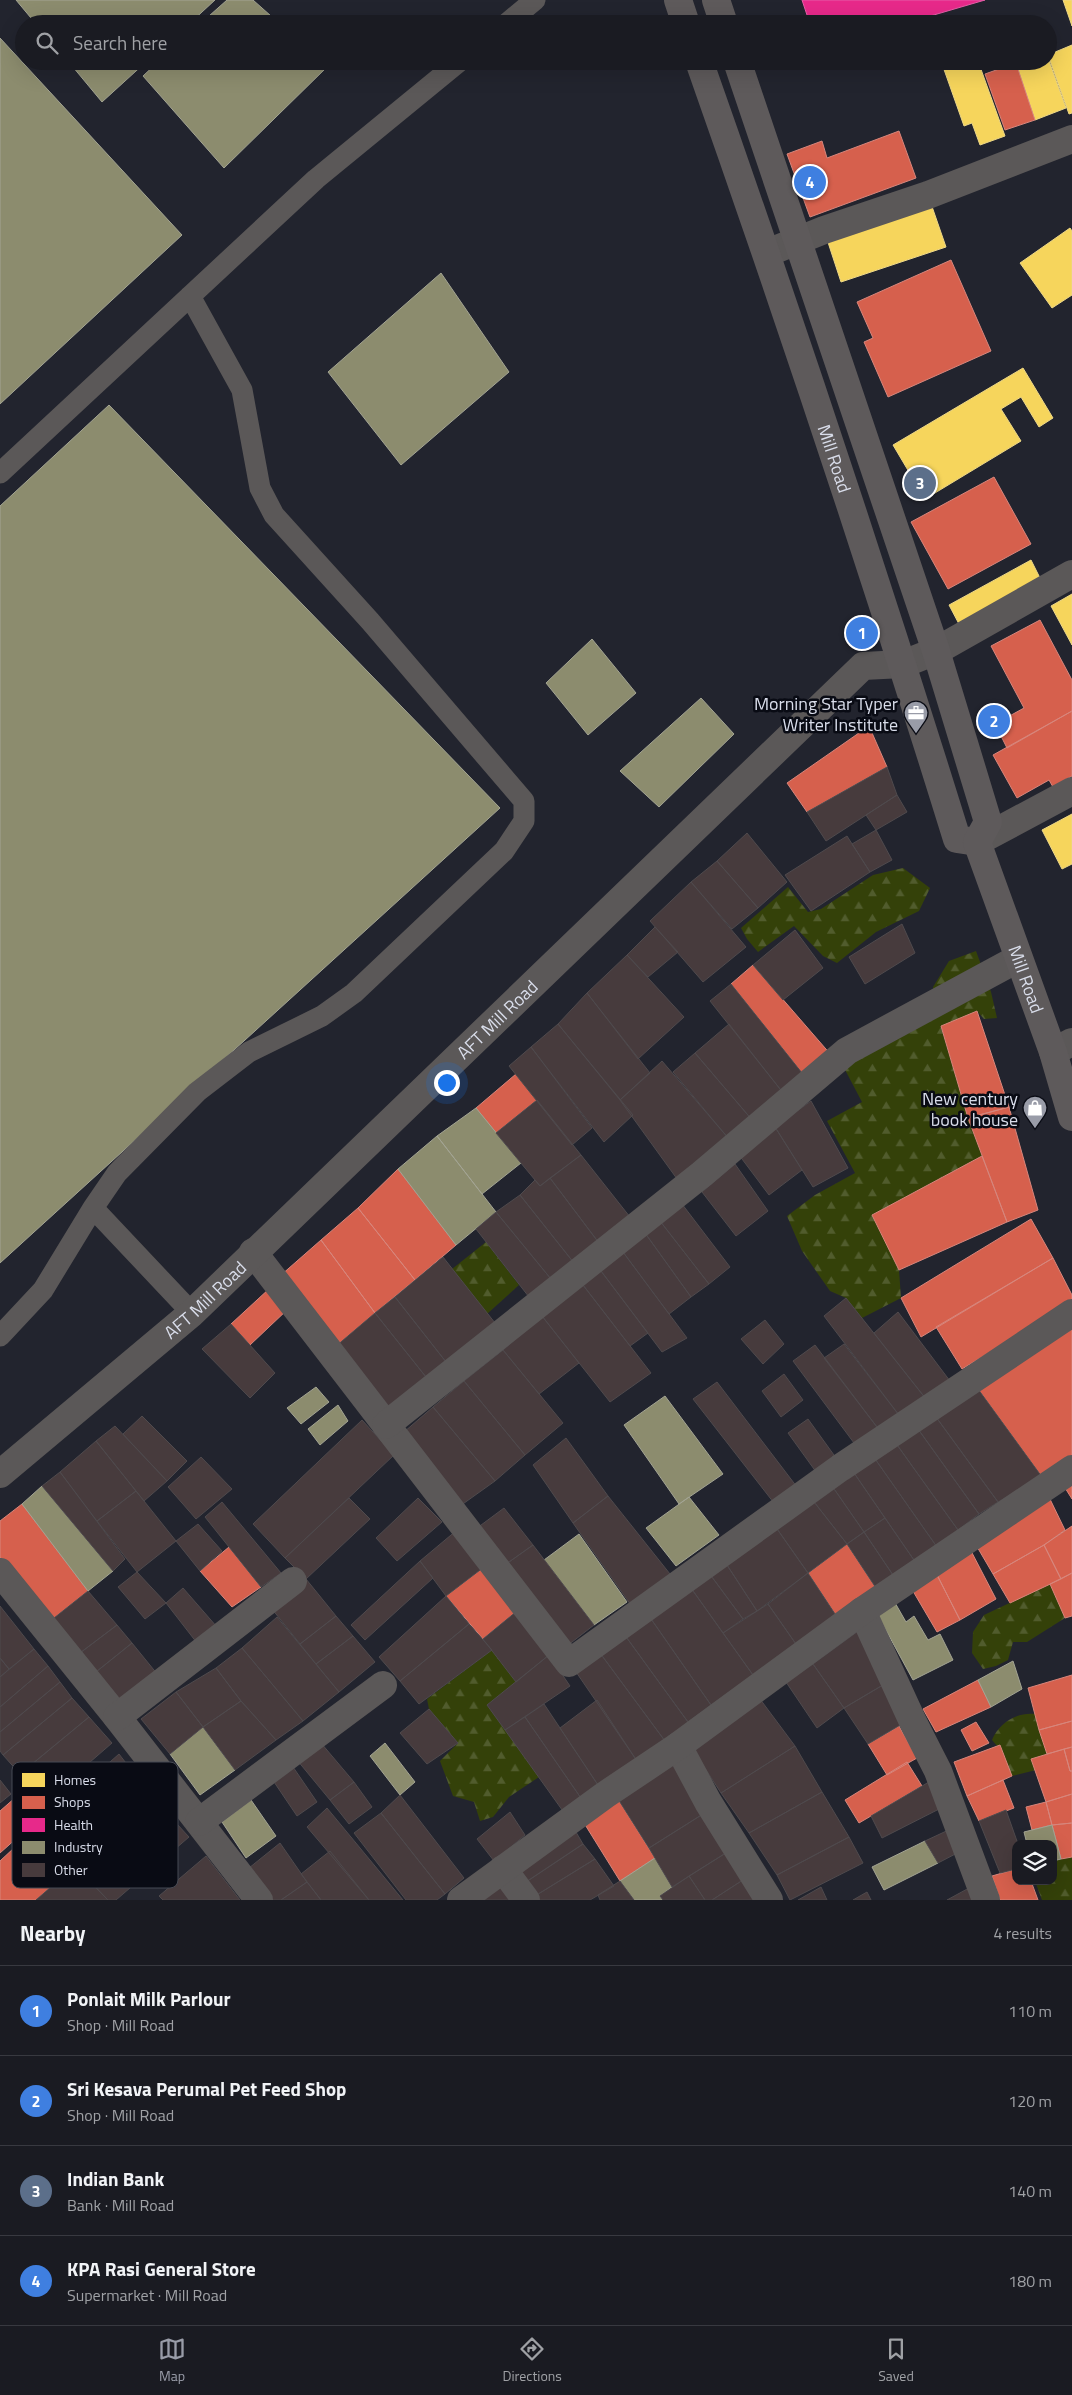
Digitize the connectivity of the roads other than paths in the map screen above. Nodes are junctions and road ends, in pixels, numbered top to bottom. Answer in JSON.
{"nodes":[{"id":1,"x":535,"y":0,"type":"edge"},
{"id":2,"x":678,"y":0,"type":"edge"},
{"id":3,"x":716,"y":0,"type":"edge"},
{"id":4,"x":517,"y":15,"type":"edge"},
{"id":5,"x":683,"y":15,"type":"edge"},
{"id":6,"x":721,"y":15,"type":"edge"},
{"id":7,"x":449,"y":70,"type":"edge"},
{"id":8,"x":703,"y":70,"type":"edge"},
{"id":9,"x":740,"y":70,"type":"edge"},
{"id":10,"x":1072,"y":139,"type":"edge"},
{"id":11,"x":797,"y":242,"type":"junction"},
{"id":12,"x":767,"y":253,"type":"junction"},
{"id":13,"x":190,"y":296,"type":"junction"},
{"id":14,"x":0,"y":473,"type":"edge"},
{"id":15,"x":1072,"y":574,"type":"edge"},
{"id":16,"x":936,"y":651,"type":"junction"},
{"id":17,"x":902,"y":664,"type":"junction"},
{"id":18,"x":1072,"y":791,"type":"edge"},
{"id":19,"x":977,"y":842,"type":"junction"},
{"id":20,"x":1017,"y":959,"type":"junction"},
{"id":21,"x":1062,"y":1047,"type":"edge"},
{"id":22,"x":1072,"y":1117,"type":"edge"},
{"id":23,"x":92,"y":1208,"type":"junction"},
{"id":24,"x":253,"y":1252,"type":"junction"},
{"id":25,"x":192,"y":1313,"type":"junction"},
{"id":26,"x":1072,"y":1313,"type":"edge"},
{"id":27,"x":0,"y":1336,"type":"edge"},
{"id":28,"x":386,"y":1425,"type":"junction"},
{"id":29,"x":1072,"y":1469,"type":"edge"},
{"id":30,"x":0,"y":1474,"type":"edge"},
{"id":31,"x":0,"y":1572,"type":"edge"},
{"id":32,"x":293,"y":1581,"type":"dead end"},
{"id":33,"x":862,"y":1611,"type":"junction"},
{"id":34,"x":383,"y":1685,"type":"dead end"},
{"id":35,"x":117,"y":1717,"type":"junction"},
{"id":36,"x":678,"y":1746,"type":"junction"},
{"id":37,"x":152,"y":1762,"type":"edge"},
{"id":38,"x":178,"y":1795,"type":"edge"},
{"id":39,"x":199,"y":1822,"type":"junction"},
{"id":40,"x":503,"y":1869,"type":"junction"},
{"id":41,"x":259,"y":1900,"type":"edge"},
{"id":42,"x":461,"y":1900,"type":"edge"},
{"id":43,"x":526,"y":1900,"type":"edge"},
{"id":44,"x":768,"y":1900,"type":"edge"},
{"id":45,"x":986,"y":1900,"type":"edge"}],
"edges":[{"from":1,"to":4,"type":"lane"},
{"from":2,"to":5,"type":"main road"},
{"from":3,"to":6,"type":"main road"},
{"from":7,"to":13,"type":"lane"},
{"from":8,"to":12,"type":"main road","name":"Mill Road"},
{"from":9,"to":11,"type":"main road","name":"Mill Road"},
{"from":10,"to":11,"type":"street"},
{"from":11,"to":12,"type":"street"},
{"from":11,"to":16,"type":"main road","name":"Mill Road"},
{"from":12,"to":17,"type":"main road","name":"Mill Road"},
{"from":13,"to":14,"type":"lane"},
{"from":13,"to":23,"type":"lane"},
{"from":15,"to":16,"type":"street","name":"AFT Mill Road"},
{"from":16,"to":17,"type":"street","name":"AFT Mill Road"},
{"from":16,"to":19,"type":"main road","name":"Mill Road"},
{"from":17,"to":19,"type":"main road","name":"Mill Road"},
{"from":17,"to":24,"type":"street","name":"AFT Mill Road"},
{"from":18,"to":19,"type":"street"},
{"from":19,"to":20,"type":"main road","name":"Mill Road"},
{"from":20,"to":21,"type":"main road","name":"Mill Road"},
{"from":20,"to":28,"type":"street"},
{"from":21,"to":22,"type":"main road","name":"Mill Road"},
{"from":23,"to":25,"type":"lane"},
{"from":23,"to":27,"type":"lane"},
{"from":24,"to":25,"type":"street","name":"AFT Mill Road"},
{"from":24,"to":28,"type":"street"},
{"from":25,"to":30,"type":"street","name":"AFT Mill Road"},
{"from":26,"to":28,"type":"street"},
{"from":29,"to":33,"type":"street"},
{"from":31,"to":35,"type":"street"},
{"from":32,"to":35,"type":"street"},
{"from":33,"to":36,"type":"street"},
{"from":33,"to":45,"type":"street"},
{"from":34,"to":39,"type":"street"},
{"from":35,"to":37,"type":"street"},
{"from":36,"to":40,"type":"street"},
{"from":36,"to":44,"type":"street"},
{"from":38,"to":39,"type":"street"},
{"from":39,"to":41,"type":"street"},
{"from":40,"to":42,"type":"street"},
{"from":40,"to":43,"type":"street"}]}
